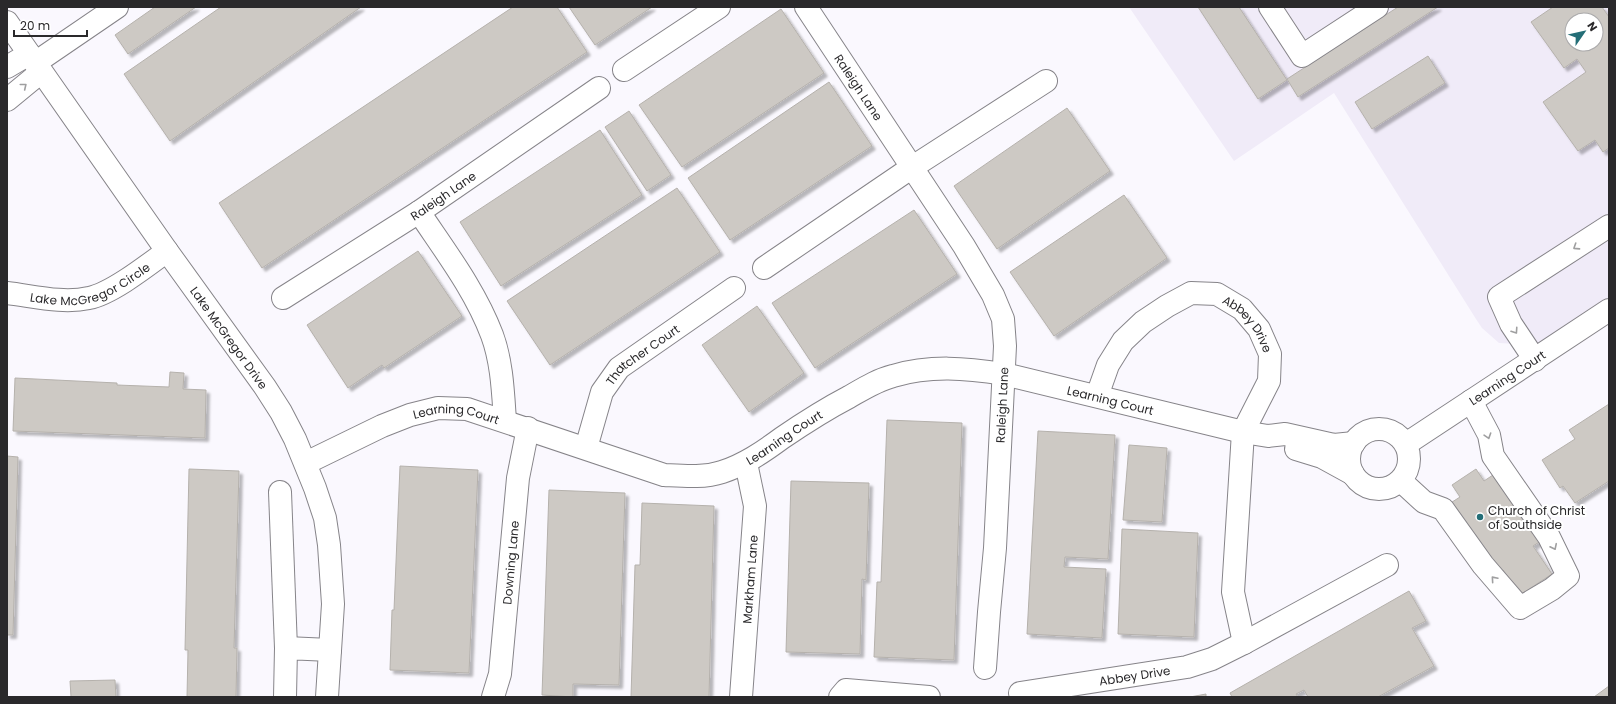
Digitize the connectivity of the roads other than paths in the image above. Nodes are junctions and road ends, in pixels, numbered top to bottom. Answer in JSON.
{"nodes":[{"id":1,"x":117,"y":7,"type":"edge"},
{"id":2,"x":719,"y":7,"type":"edge"},
{"id":3,"x":806,"y":7,"type":"edge"},
{"id":4,"x":1270,"y":7,"type":"edge"},
{"id":5,"x":1377,"y":7,"type":"edge"},
{"id":6,"x":7,"y":22,"type":"edge"},
{"id":7,"x":35,"y":63,"type":"junction"},
{"id":8,"x":7,"y":67,"type":"edge"},
{"id":9,"x":624,"y":70,"type":"dead end"},
{"id":10,"x":1046,"y":81,"type":"dead end"},
{"id":11,"x":599,"y":88,"type":"dead end"},
{"id":12,"x":7,"y":100,"type":"edge"},
{"id":13,"x":911,"y":168,"type":"junction"},
{"id":14,"x":419,"y":212,"type":"junction"},
{"id":15,"x":1609,"y":226,"type":"edge"},
{"id":16,"x":167,"y":251,"type":"junction"},
{"id":17,"x":764,"y":268,"type":"dead end"},
{"id":18,"x":734,"y":288,"type":"dead end"},
{"id":19,"x":7,"y":292,"type":"edge"},
{"id":20,"x":283,"y":298,"type":"dead end"},
{"id":21,"x":1609,"y":310,"type":"edge"},
{"id":22,"x":1535,"y":360,"type":"junction"},
{"id":23,"x":1004,"y":374,"type":"junction"},
{"id":24,"x":1097,"y":396,"type":"junction"},
{"id":25,"x":1471,"y":401,"type":"junction"},
{"id":26,"x":505,"y":421,"type":"junction"},
{"id":27,"x":528,"y":428,"type":"junction"},
{"id":28,"x":1243,"y":432,"type":"junction"},
{"id":29,"x":1268,"y":436,"type":"junction"},
{"id":30,"x":1354,"y":444,"type":"junction"},
{"id":31,"x":1406,"y":444,"type":"junction"},
{"id":32,"x":586,"y":448,"type":"junction"},
{"id":33,"x":306,"y":463,"type":"junction"},
{"id":34,"x":746,"y":463,"type":"junction"},
{"id":35,"x":1353,"y":474,"type":"junction"},
{"id":36,"x":1401,"y":481,"type":"junction"},
{"id":37,"x":280,"y":492,"type":"dead end"},
{"id":38,"x":1387,"y":565,"type":"dead end"},
{"id":39,"x":1244,"y":643,"type":"junction"},
{"id":40,"x":286,"y":648,"type":"junction"},
{"id":41,"x":330,"y":650,"type":"junction"},
{"id":42,"x":985,"y":668,"type":"dead end"},
{"id":43,"x":1020,"y":693,"type":"dead end"},
{"id":44,"x":285,"y":697,"type":"edge"},
{"id":45,"x":327,"y":697,"type":"edge"},
{"id":46,"x":493,"y":697,"type":"edge"},
{"id":47,"x":741,"y":697,"type":"edge"},
{"id":48,"x":840,"y":697,"type":"edge"},
{"id":49,"x":922,"y":697,"type":"edge"}],
"edges":[{"from":1,"to":7,"type":"street"},
{"from":2,"to":9,"type":"street"},
{"from":3,"to":13,"type":"street","name":"Raleigh Lane"},
{"from":4,"to":5,"type":"street"},
{"from":6,"to":7,"type":"street","name":"Lake McGregor Drive"},
{"from":7,"to":8,"type":"street"},
{"from":12,"to":7,"type":"street","one_way":true},
{"from":7,"to":16,"type":"street","name":"Lake McGregor Drive"},
{"from":10,"to":13,"type":"street"},
{"from":11,"to":14,"type":"street","name":"Raleigh Lane"},
{"from":13,"to":17,"type":"street"},
{"from":13,"to":23,"type":"street","name":"Raleigh Lane"},
{"from":14,"to":20,"type":"street","name":"Raleigh Lane"},
{"from":14,"to":26,"type":"street"},
{"from":15,"to":22,"type":"street","one_way":true},
{"from":16,"to":19,"type":"street","name":"Lake McGregor Circle"},
{"from":16,"to":33,"type":"street","name":"Lake McGregor Drive"},
{"from":18,"to":32,"type":"street","name":"Thatcher Court"},
{"from":21,"to":22,"type":"street","name":"Learning Court"},
{"from":22,"to":25,"type":"street","name":"Learning Court"},
{"from":23,"to":24,"type":"street","name":"Learning Court"},
{"from":23,"to":34,"type":"street","name":"Learning Court"},
{"from":23,"to":42,"type":"street","name":"Raleigh Lane"},
{"from":24,"to":28,"type":"street","name":"Learning Court"},
{"from":24,"to":28,"type":"street","name":"Abbey Drive"},
{"from":25,"to":31,"type":"street","name":"Learning Court"},
{"from":25,"to":36,"type":"street","one_way":true},
{"from":26,"to":27,"type":"street","name":"Learning Court"},
{"from":26,"to":33,"type":"street","name":"Learning Court"},
{"from":27,"to":32,"type":"street","name":"Learning Court"},
{"from":27,"to":46,"type":"street","name":"Downing Lane"},
{"from":28,"to":29,"type":"street","name":"Learning Court"},
{"from":28,"to":39,"type":"street","name":"Abbey Drive"},
{"from":29,"to":30,"type":"street","name":"Learning Court"},
{"from":29,"to":35,"type":"street","name":"Learning Court"},
{"from":30,"to":31,"type":"street"},
{"from":30,"to":35,"type":"street"},
{"from":31,"to":36,"type":"street"},
{"from":32,"to":34,"type":"street","name":"Learning Court"},
{"from":33,"to":41,"type":"street","name":"Lake McGregor Drive"},
{"from":34,"to":47,"type":"street","name":"Markham Lane"},
{"from":35,"to":36,"type":"street","name":"Learning Court"},
{"from":37,"to":40,"type":"street"},
{"from":38,"to":39,"type":"street","name":"Abbey Drive"},
{"from":39,"to":43,"type":"street","name":"Abbey Drive"},
{"from":40,"to":41,"type":"street"},
{"from":40,"to":44,"type":"street"},
{"from":41,"to":45,"type":"street","name":"Lake McGregor Drive"},
{"from":48,"to":49,"type":"street"}]}
